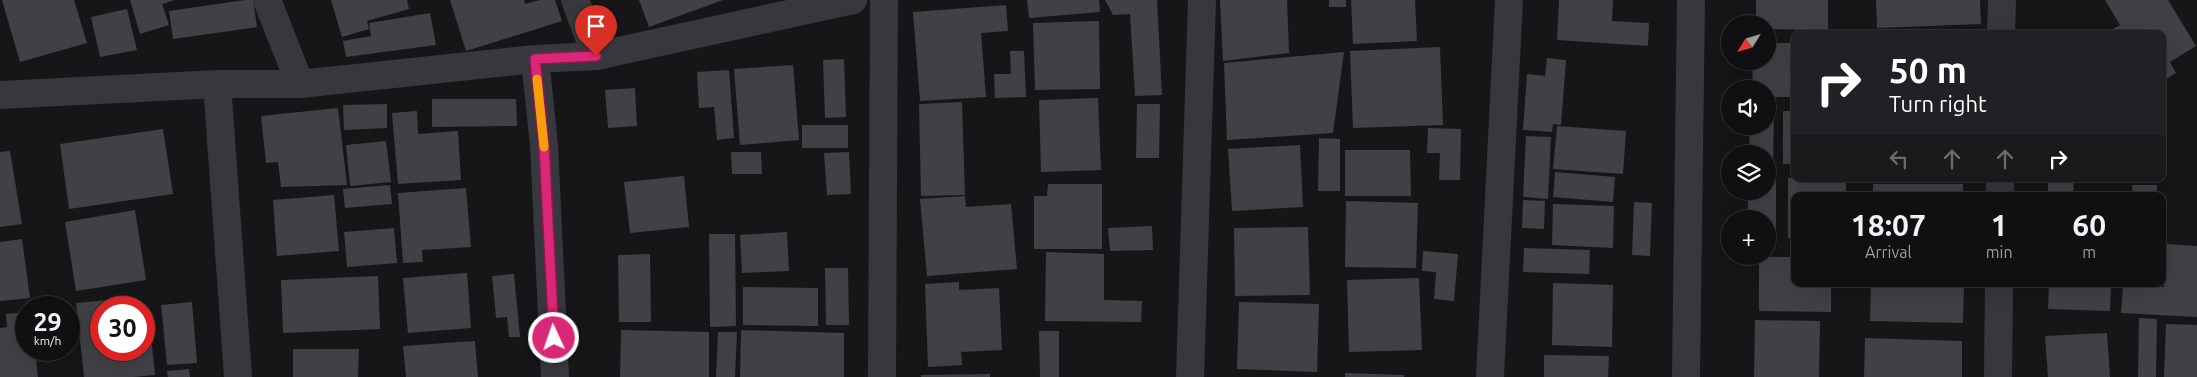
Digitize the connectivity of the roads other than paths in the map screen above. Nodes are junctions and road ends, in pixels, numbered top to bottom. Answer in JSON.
{"nodes":[{"id":1,"x":267,"y":0,"type":"edge"},
{"id":2,"x":575,"y":0,"type":"edge"},
{"id":3,"x":853,"y":0,"type":"edge"},
{"id":4,"x":884,"y":0,"type":"edge"},
{"id":5,"x":1202,"y":0,"type":"edge"},
{"id":6,"x":1509,"y":0,"type":"edge"},
{"id":7,"x":1692,"y":0,"type":"edge"},
{"id":8,"x":2002,"y":0,"type":"edge"},
{"id":9,"x":2001,"y":30,"type":"edge"},
{"id":10,"x":596,"y":56,"type":"junction"},
{"id":11,"x":535,"y":59,"type":"junction"},
{"id":12,"x":218,"y":84,"type":"junction"},
{"id":13,"x":300,"y":84,"type":"junction"},
{"id":14,"x":0,"y":95,"type":"edge"},
{"id":15,"x":1999,"y":287,"type":"edge"},
{"id":16,"x":238,"y":377,"type":"edge"},
{"id":17,"x":555,"y":377,"type":"edge"},
{"id":18,"x":882,"y":377,"type":"edge"},
{"id":19,"x":1190,"y":377,"type":"edge"},
{"id":20,"x":1490,"y":377,"type":"edge"},
{"id":21,"x":1686,"y":377,"type":"edge"},
{"id":22,"x":1998,"y":377,"type":"edge"}],
"edges":[{"from":1,"to":13,"type":"street"},
{"from":2,"to":10,"type":"street"},
{"from":3,"to":10,"type":"street"},
{"from":4,"to":18,"type":"street"},
{"from":5,"to":19,"type":"street"},
{"from":6,"to":20,"type":"street"},
{"from":7,"to":21,"type":"street"},
{"from":8,"to":9,"type":"street"},
{"from":10,"to":11,"type":"street"},
{"from":11,"to":13,"type":"street"},
{"from":11,"to":17,"type":"street"},
{"from":12,"to":13,"type":"street"},
{"from":12,"to":14,"type":"street"},
{"from":12,"to":16,"type":"street"},
{"from":15,"to":22,"type":"street"}]}
